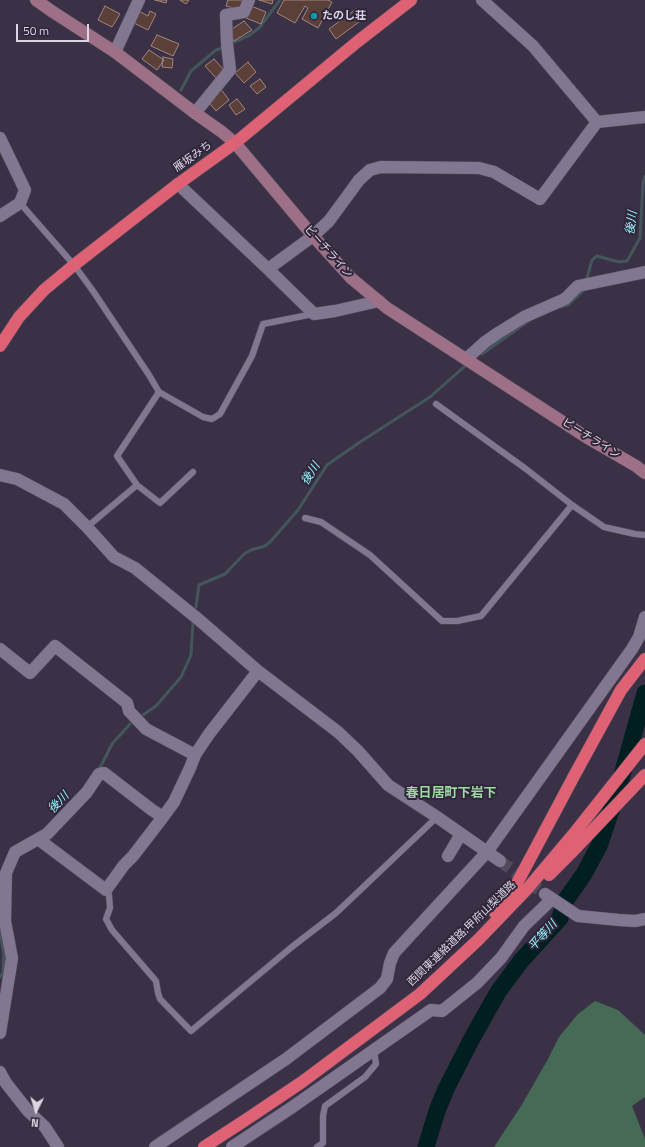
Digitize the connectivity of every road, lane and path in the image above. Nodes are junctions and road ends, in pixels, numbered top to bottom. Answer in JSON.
{"nodes":[{"id":1,"x":36,"y":0,"type":"edge"},
{"id":2,"x":139,"y":0,"type":"edge"},
{"id":3,"x":249,"y":0,"type":"edge"},
{"id":4,"x":411,"y":0,"type":"edge"},
{"id":5,"x":482,"y":0,"type":"edge"},
{"id":6,"x":115,"y":52,"type":"junction"},
{"id":7,"x":195,"y":113,"type":"junction"},
{"id":8,"x":645,"y":117,"type":"edge"},
{"id":9,"x":597,"y":122,"type":"junction"},
{"id":10,"x":0,"y":138,"type":"edge"},
{"id":11,"x":235,"y":143,"type":"junction"},
{"id":12,"x":178,"y":184,"type":"junction"},
{"id":13,"x":20,"y":203,"type":"junction"},
{"id":14,"x":0,"y":216,"type":"edge"},
{"id":15,"x":313,"y":236,"type":"junction"},
{"id":16,"x":74,"y":265,"type":"junction"},
{"id":17,"x":268,"y":269,"type":"junction"},
{"id":18,"x":645,"y":272,"type":"edge"},
{"id":19,"x":379,"y":301,"type":"junction"},
{"id":20,"x":314,"y":314,"type":"junction"},
{"id":21,"x":0,"y":346,"type":"edge"},
{"id":22,"x":466,"y":359,"type":"junction"},
{"id":23,"x":159,"y":392,"type":"junction"},
{"id":24,"x":436,"y":404,"type":"dead end"},
{"id":25,"x":193,"y":472,"type":"dead end"},
{"id":26,"x":645,"y":473,"type":"edge"},
{"id":27,"x":0,"y":475,"type":"edge"},
{"id":28,"x":137,"y":485,"type":"junction"},
{"id":29,"x":572,"y":505,"type":"junction"},
{"id":30,"x":305,"y":518,"type":"dead end"},
{"id":31,"x":87,"y":527,"type":"junction"},
{"id":32,"x":645,"y":535,"type":"edge"},
{"id":33,"x":645,"y":617,"type":"edge"},
{"id":34,"x":0,"y":649,"type":"edge"},
{"id":35,"x":645,"y":659,"type":"edge"},
{"id":36,"x":258,"y":671,"type":"junction"},
{"id":37,"x":645,"y":744,"type":"edge"},
{"id":38,"x":195,"y":755,"type":"junction"},
{"id":39,"x":645,"y":775,"type":"edge"},
{"id":40,"x":163,"y":817,"type":"junction"},
{"id":41,"x":437,"y":817,"type":"junction"},
{"id":42,"x":461,"y":834,"type":"junction"},
{"id":43,"x":38,"y":839,"type":"junction"},
{"id":44,"x":487,"y":852,"type":"junction"},
{"id":45,"x":448,"y":856,"type":"dead end"},
{"id":46,"x":500,"y":861,"type":"tunnel mouth"},
{"id":47,"x":106,"y":890,"type":"junction"},
{"id":48,"x":3,"y":898,"type":"edge"},
{"id":49,"x":504,"y":914,"type":"junction"},
{"id":50,"x":645,"y":919,"type":"edge"},
{"id":51,"x":448,"y":968,"type":"junction"},
{"id":52,"x":0,"y":1033,"type":"edge"},
{"id":53,"x":374,"y":1050,"type":"junction"},
{"id":54,"x":0,"y":1072,"type":"edge"},
{"id":55,"x":58,"y":1147,"type":"edge"},
{"id":56,"x":155,"y":1147,"type":"edge"},
{"id":57,"x":204,"y":1147,"type":"edge"},
{"id":58,"x":232,"y":1147,"type":"edge"},
{"id":59,"x":317,"y":1147,"type":"edge"}],
"edges":[{"from":1,"to":6,"type":"street","name":"ピーチライン"},
{"from":2,"to":6,"type":"street"},
{"from":3,"to":7,"type":"street"},
{"from":4,"to":11,"type":"highway","name":"雁坂みち"},
{"from":5,"to":9,"type":"street"},
{"from":6,"to":7,"type":"street","name":"ピーチライン"},
{"from":7,"to":11,"type":"street","name":"ピーチライン"},
{"from":8,"to":9,"type":"street"},
{"from":9,"to":15,"type":"street"},
{"from":10,"to":13,"type":"street"},
{"from":11,"to":12,"type":"highway","name":"雁坂みち"},
{"from":11,"to":15,"type":"street","name":"ピーチライン"},
{"from":12,"to":16,"type":"highway","name":"雁坂みち"},
{"from":12,"to":17,"type":"street"},
{"from":13,"to":14,"type":"street"},
{"from":13,"to":16,"type":"lane"},
{"from":15,"to":17,"type":"street"},
{"from":15,"to":19,"type":"street","name":"ピーチライン"},
{"from":16,"to":21,"type":"highway","name":"雁坂みち"},
{"from":16,"to":23,"type":"lane"},
{"from":17,"to":20,"type":"street"},
{"from":18,"to":22,"type":"street"},
{"from":19,"to":20,"type":"street"},
{"from":19,"to":22,"type":"street","name":"ピーチライン"},
{"from":20,"to":23,"type":"lane"},
{"from":22,"to":26,"type":"street","name":"ピーチライン"},
{"from":23,"to":28,"type":"lane"},
{"from":24,"to":29,"type":"lane"},
{"from":25,"to":28,"type":"lane"},
{"from":27,"to":31,"type":"street"},
{"from":28,"to":31,"type":"lane"},
{"from":29,"to":30,"type":"lane"},
{"from":29,"to":32,"type":"lane"},
{"from":31,"to":36,"type":"street"},
{"from":33,"to":44,"type":"street"},
{"from":34,"to":38,"type":"street"},
{"from":35,"to":51,"type":"highway"},
{"from":36,"to":38,"type":"street"},
{"from":36,"to":41,"type":"street"},
{"from":37,"to":49,"type":"highway","name":"西関東連絡道路;甲府山梨道路"},
{"from":38,"to":40,"type":"street"},
{"from":39,"to":49,"type":"highway"},
{"from":40,"to":43,"type":"street"},
{"from":40,"to":47,"type":"street"},
{"from":41,"to":42,"type":"street"},
{"from":41,"to":47,"type":"lane"},
{"from":42,"to":44,"type":"street"},
{"from":42,"to":45,"type":"street"},
{"from":43,"to":47,"type":"street"},
{"from":43,"to":48,"type":"street"},
{"from":44,"to":46,"type":"street"},
{"from":44,"to":56,"type":"street"},
{"from":48,"to":52,"type":"street"},
{"from":49,"to":51,"type":"highway","name":"西関東連絡道路;甲府山梨道路"},
{"from":50,"to":53,"type":"street"},
{"from":51,"to":57,"type":"highway","name":"西関東連絡道路;甲府山梨道路"},
{"from":53,"to":58,"type":"street"},
{"from":53,"to":59,"type":"lane"},
{"from":54,"to":55,"type":"street"}]}
